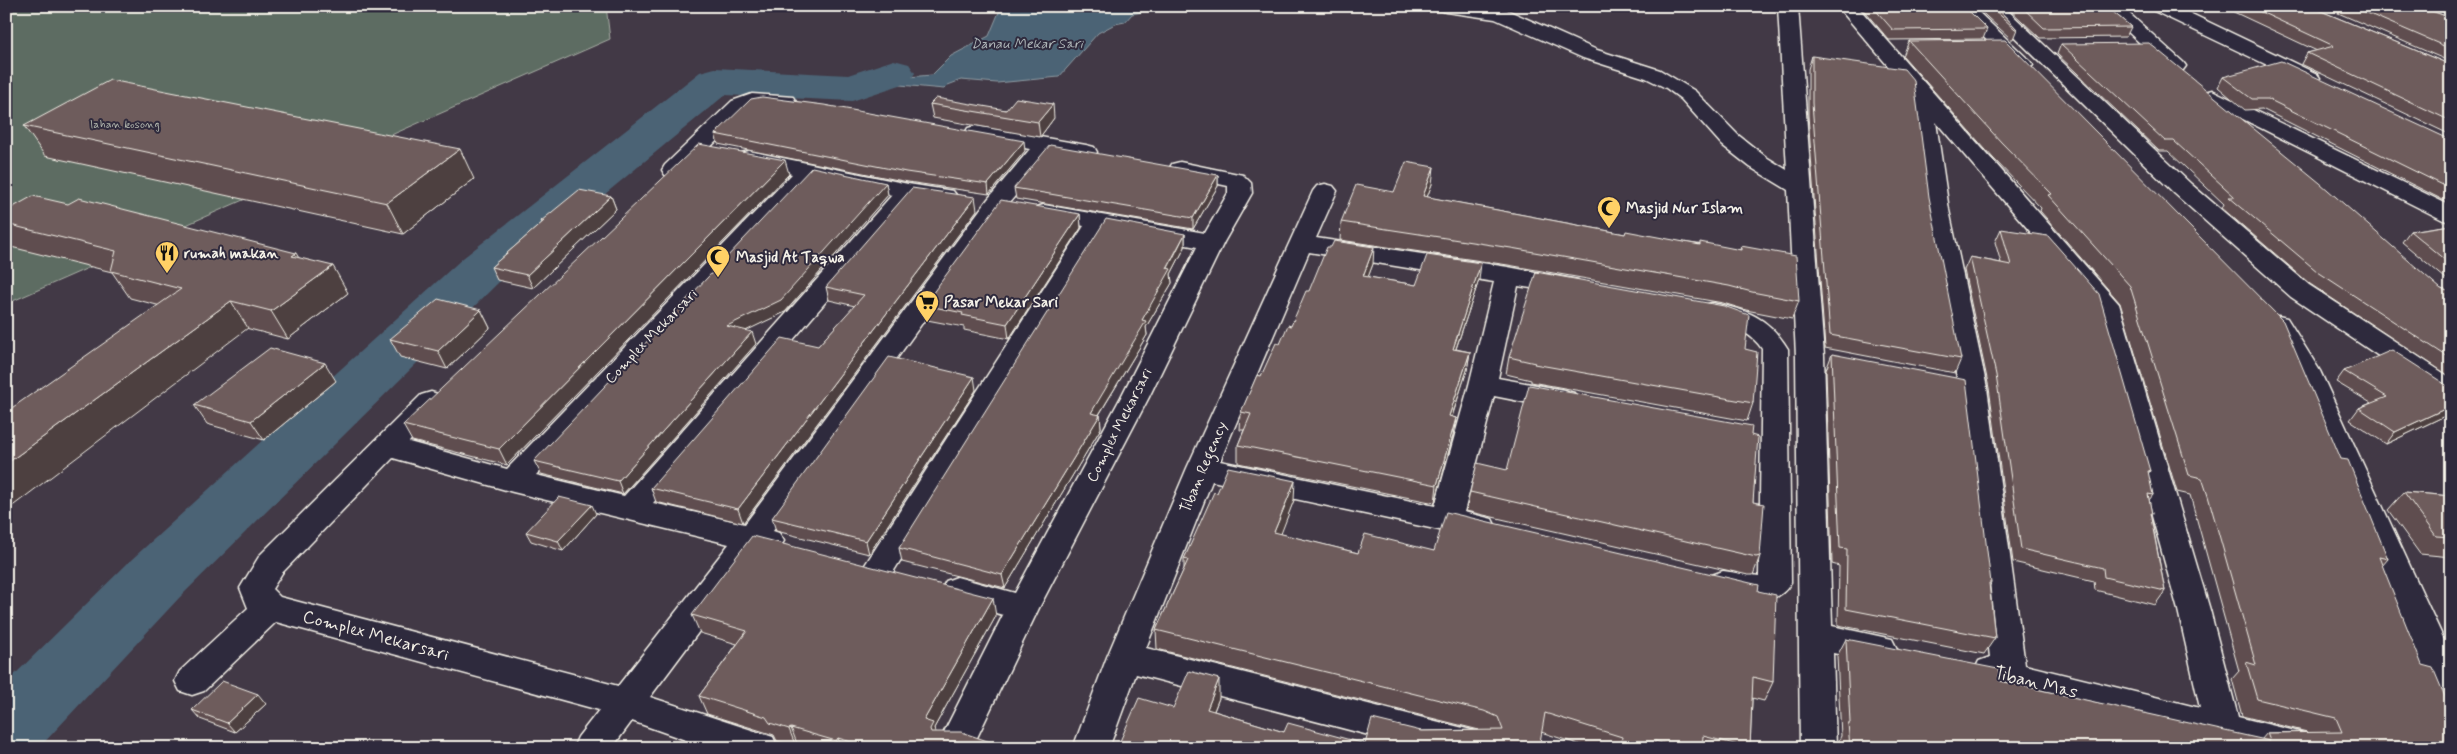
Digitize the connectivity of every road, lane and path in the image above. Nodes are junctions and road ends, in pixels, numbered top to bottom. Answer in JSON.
{"nodes":[{"id":1,"x":1446,"y":6,"type":"edge"},
{"id":2,"x":1788,"y":6,"type":"edge"},
{"id":3,"x":1846,"y":6,"type":"edge"},
{"id":4,"x":1961,"y":6,"type":"edge"},
{"id":5,"x":1992,"y":6,"type":"edge"},
{"id":6,"x":2108,"y":6,"type":"edge"},
{"id":7,"x":2160,"y":6,"type":"edge"},
{"id":8,"x":1499,"y":10,"type":"edge"},
{"id":9,"x":2150,"y":45,"type":"junction"},
{"id":10,"x":2004,"y":46,"type":"junction"},
{"id":11,"x":2122,"y":46,"type":"edge"},
{"id":12,"x":1976,"y":47,"type":"edge"},
{"id":13,"x":2066,"y":47,"type":"edge"},
{"id":14,"x":1883,"y":48,"type":"junction"},
{"id":15,"x":1911,"y":48,"type":"edge"},
{"id":16,"x":2038,"y":48,"type":"junction"},
{"id":17,"x":2038,"y":81,"type":"edge"},
{"id":18,"x":2199,"y":85,"type":"junction"},
{"id":19,"x":2327,"y":87,"type":"edge"},
{"id":20,"x":1921,"y":93,"type":"junction"},
{"id":21,"x":807,"y":104,"type":"edge"},
{"id":22,"x":960,"y":130,"type":"edge"},
{"id":23,"x":1045,"y":145,"type":"junction"},
{"id":24,"x":696,"y":148,"type":"junction"},
{"id":25,"x":1103,"y":155,"type":"edge"},
{"id":26,"x":2286,"y":157,"type":"edge"},
{"id":27,"x":1160,"y":165,"type":"edge"},
{"id":28,"x":809,"y":169,"type":"junction"},
{"id":29,"x":1798,"y":186,"type":"junction"},
{"id":30,"x":654,"y":189,"type":"edge"},
{"id":31,"x":908,"y":191,"type":"junction"},
{"id":32,"x":1326,"y":192,"type":"dead end"},
{"id":33,"x":980,"y":202,"type":"junction"},
{"id":34,"x":2451,"y":215,"type":"edge"},
{"id":35,"x":1099,"y":222,"type":"junction"},
{"id":36,"x":1212,"y":242,"type":"junction"},
{"id":37,"x":1302,"y":243,"type":"junction"},
{"id":38,"x":1508,"y":275,"type":"junction"},
{"id":39,"x":1596,"y":291,"type":"edge"},
{"id":40,"x":1684,"y":306,"type":"edge"},
{"id":41,"x":2265,"y":311,"type":"edge"},
{"id":42,"x":1810,"y":356,"type":"junction"},
{"id":43,"x":1839,"y":362,"type":"edge"},
{"id":44,"x":1944,"y":382,"type":"edge"},
{"id":45,"x":449,"y":385,"type":"edge"},
{"id":46,"x":1483,"y":385,"type":"junction"},
{"id":47,"x":1973,"y":388,"type":"junction"},
{"id":48,"x":2451,"y":391,"type":"edge"},
{"id":49,"x":1590,"y":404,"type":"edge"},
{"id":50,"x":1746,"y":433,"type":"edge"},
{"id":51,"x":1775,"y":438,"type":"junction"},
{"id":52,"x":386,"y":446,"type":"junction"},
{"id":53,"x":1202,"y":468,"type":"junction"},
{"id":54,"x":513,"y":481,"type":"junction"},
{"id":55,"x":631,"y":508,"type":"junction"},
{"id":56,"x":1448,"y":519,"type":"junction"},
{"id":57,"x":1506,"y":532,"type":"edge"},
{"id":58,"x":752,"y":537,"type":"junction"},
{"id":59,"x":797,"y":548,"type":"edge"},
{"id":60,"x":1700,"y":578,"type":"edge"},
{"id":61,"x":270,"y":607,"type":"junction"},
{"id":62,"x":1023,"y":608,"type":"junction"},
{"id":63,"x":1816,"y":636,"type":"junction"},
{"id":64,"x":1912,"y":655,"type":"edge"},
{"id":65,"x":1124,"y":657,"type":"junction"},
{"id":66,"x":1960,"y":665,"type":"edge"},
{"id":67,"x":2009,"y":675,"type":"junction"},
{"id":68,"x":192,"y":681,"type":"dead end"},
{"id":69,"x":2451,"y":693,"type":"edge"},
{"id":70,"x":626,"y":703,"type":"junction"},
{"id":71,"x":2222,"y":729,"type":"junction"},
{"id":72,"x":591,"y":748,"type":"edge"},
{"id":73,"x":760,"y":748,"type":"edge"},
{"id":74,"x":954,"y":748,"type":"edge"},
{"id":75,"x":1091,"y":748,"type":"edge"},
{"id":76,"x":1479,"y":748,"type":"edge"},
{"id":77,"x":1818,"y":748,"type":"edge"},
{"id":78,"x":2306,"y":748,"type":"edge"}],
"edges":[{"from":1,"to":8,"type":"street"},
{"from":2,"to":29,"type":"street"},
{"from":3,"to":14,"type":"street"},
{"from":4,"to":10,"type":"street"},
{"from":5,"to":16,"type":"street"},
{"from":6,"to":9,"type":"street"},
{"from":7,"to":19,"type":"street"},
{"from":8,"to":29,"type":"street"},
{"from":9,"to":11,"type":"street"},
{"from":9,"to":18,"type":"street"},
{"from":10,"to":12,"type":"street"},
{"from":10,"to":16,"type":"street"},
{"from":10,"to":17,"type":"street"},
{"from":13,"to":16,"type":"street"},
{"from":14,"to":15,"type":"street"},
{"from":14,"to":20,"type":"street"},
{"from":16,"to":48,"type":"street"},
{"from":18,"to":26,"type":"street"},
{"from":18,"to":34,"type":"street"},
{"from":20,"to":47,"type":"street"},
{"from":20,"to":71,"type":"street"},
{"from":21,"to":24,"type":"street"},
{"from":22,"to":23,"type":"street"},
{"from":23,"to":25,"type":"street"},
{"from":23,"to":33,"type":"street"},
{"from":24,"to":28,"type":"street"},
{"from":24,"to":30,"type":"street"},
{"from":27,"to":36,"type":"street","name":"Complex Mekarsari"},
{"from":28,"to":31,"type":"street"},
{"from":28,"to":54,"type":"street","name":"Complex Mekarsari"},
{"from":29,"to":42,"type":"street"},
{"from":31,"to":33,"type":"street"},
{"from":31,"to":55,"type":"street"},
{"from":32,"to":37,"type":"street","name":"Tiban Regency"},
{"from":33,"to":35,"type":"street"},
{"from":33,"to":58,"type":"street"},
{"from":35,"to":36,"type":"street"},
{"from":35,"to":62,"type":"street"},
{"from":36,"to":62,"type":"street","name":"Complex Mekarsari"},
{"from":37,"to":38,"type":"street"},
{"from":37,"to":53,"type":"street","name":"Tiban Regency"},
{"from":38,"to":39,"type":"street"},
{"from":38,"to":46,"type":"street"},
{"from":40,"to":51,"type":"street"},
{"from":41,"to":69,"type":"street"},
{"from":42,"to":43,"type":"street"},
{"from":42,"to":63,"type":"street"},
{"from":44,"to":47,"type":"street"},
{"from":45,"to":52,"type":"street"},
{"from":46,"to":49,"type":"street"},
{"from":46,"to":56,"type":"street"},
{"from":47,"to":67,"type":"street"},
{"from":50,"to":51,"type":"street"},
{"from":51,"to":60,"type":"street"},
{"from":52,"to":54,"type":"street"},
{"from":52,"to":61,"type":"street"},
{"from":53,"to":56,"type":"street"},
{"from":53,"to":65,"type":"street","name":"Tiban Regency"},
{"from":54,"to":55,"type":"street"},
{"from":55,"to":58,"type":"street"},
{"from":56,"to":57,"type":"street"},
{"from":58,"to":59,"type":"street"},
{"from":58,"to":70,"type":"street"},
{"from":61,"to":68,"type":"street"},
{"from":61,"to":70,"type":"street","name":"Complex Mekarsari"},
{"from":62,"to":74,"type":"street","name":"Complex Mekarsari"},
{"from":63,"to":64,"type":"street"},
{"from":63,"to":77,"type":"street"},
{"from":65,"to":75,"type":"street","name":"Tiban Regency"},
{"from":65,"to":76,"type":"street"},
{"from":66,"to":67,"type":"street","name":"Tiban Mas"},
{"from":67,"to":71,"type":"street","name":"Tiban Mas"},
{"from":70,"to":72,"type":"street"},
{"from":70,"to":73,"type":"street","name":"Complex Mekarsari"},
{"from":71,"to":78,"type":"street","name":"Tiban Mas"}]}
